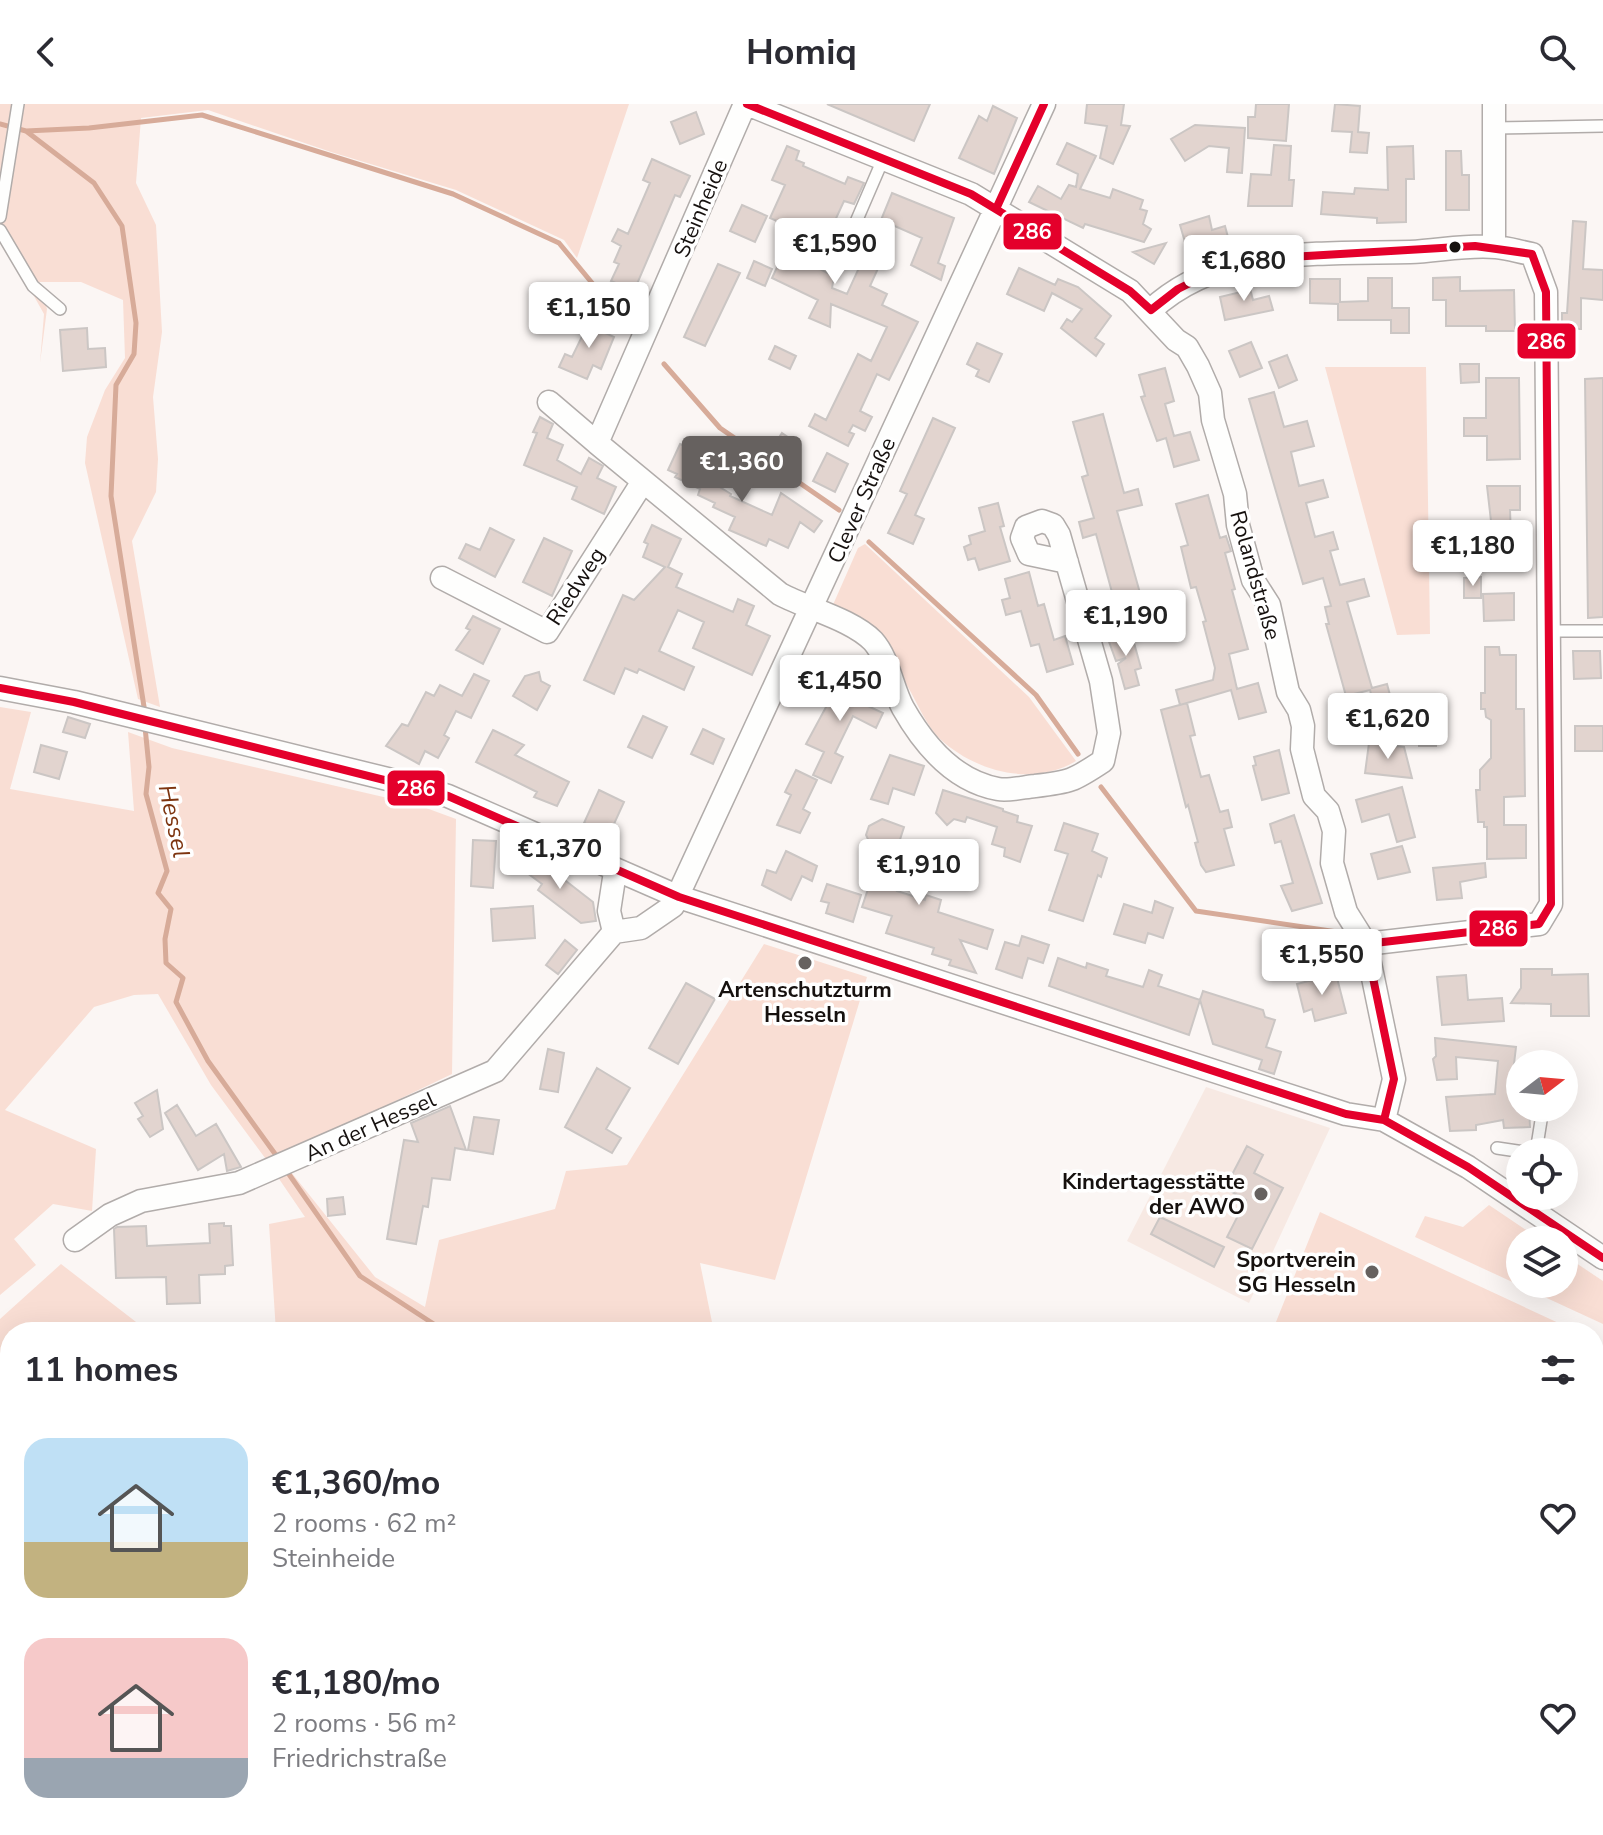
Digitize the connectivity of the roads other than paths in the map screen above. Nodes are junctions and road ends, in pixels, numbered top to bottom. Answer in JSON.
{"nodes":[{"id":1,"x":746,"y":104,"type":"edge"},
{"id":2,"x":1044,"y":104,"type":"edge"},
{"id":3,"x":1494,"y":104,"type":"edge"},
{"id":4,"x":16,"y":110,"type":"edge"},
{"id":5,"x":1603,"y":126,"type":"edge"},
{"id":6,"x":1494,"y":128,"type":"junction"},
{"id":7,"x":884,"y":157,"type":"junction"},
{"id":8,"x":996,"y":209,"type":"junction"},
{"id":9,"x":0,"y":217,"type":"edge"},
{"id":10,"x":0,"y":230,"type":"edge"},
{"id":11,"x":1494,"y":247,"type":"junction"},
{"id":12,"x":837,"y":266,"type":"dead end"},
{"id":13,"x":60,"y":309,"type":"dead end"},
{"id":14,"x":1151,"y":310,"type":"junction"},
{"id":15,"x":549,"y":402,"type":"dead end"},
{"id":16,"x":597,"y":443,"type":"junction"},
{"id":17,"x":642,"y":483,"type":"junction"},
{"id":18,"x":1067,"y":562,"type":"dead end"},
{"id":19,"x":442,"y":578,"type":"dead end"},
{"id":20,"x":811,"y":610,"type":"junction"},
{"id":21,"x":1548,"y":631,"type":"junction"},
{"id":22,"x":1603,"y":631,"type":"edge"},
{"id":23,"x":0,"y":688,"type":"edge"},
{"id":24,"x":615,"y":872,"type":"junction"},
{"id":25,"x":679,"y":897,"type":"junction"},
{"id":26,"x":614,"y":932,"type":"junction"},
{"id":27,"x":1366,"y":944,"type":"junction"},
{"id":28,"x":1384,"y":1120,"type":"junction"},
{"id":29,"x":1497,"y":1148,"type":"dead end"},
{"id":30,"x":1506,"y":1149,"type":"edge"},
{"id":31,"x":1506,"y":1189,"type":"edge"},
{"id":32,"x":1538,"y":1210,"type":"edge"},
{"id":33,"x":75,"y":1240,"type":"dead end"},
{"id":34,"x":1603,"y":1258,"type":"edge"}],
"edges":[{"from":1,"to":7,"type":"street","name":"Rolandstraße"},
{"from":1,"to":16,"type":"street","name":"Steinheide"},
{"from":2,"to":8,"type":"street","name":"Clever Straße"},
{"from":3,"to":6,"type":"street"},
{"from":4,"to":9,"type":"lane"},
{"from":5,"to":6,"type":"lane"},
{"from":6,"to":11,"type":"street"},
{"from":7,"to":8,"type":"street","name":"Rolandstraße"},
{"from":7,"to":12,"type":"lane"},
{"from":8,"to":14,"type":"street","name":"Rolandstraße"},
{"from":8,"to":20,"type":"street","name":"Clever Straße"},
{"from":10,"to":13,"type":"lane"},
{"from":11,"to":14,"type":"street"},
{"from":11,"to":21,"type":"street"},
{"from":14,"to":27,"type":"street","name":"Rolandstraße"},
{"from":15,"to":16,"type":"street"},
{"from":16,"to":17,"type":"street"},
{"from":17,"to":19,"type":"street","name":"Riedweg"},
{"from":17,"to":20,"type":"street"},
{"from":18,"to":20,"type":"street"},
{"from":20,"to":25,"type":"street","name":"Clever Straße"},
{"from":21,"to":22,"type":"lane"},
{"from":21,"to":27,"type":"street"},
{"from":23,"to":24,"type":"street"},
{"from":24,"to":25,"type":"street"},
{"from":24,"to":26,"type":"street"},
{"from":25,"to":26,"type":"street"},
{"from":25,"to":28,"type":"street"},
{"from":26,"to":33,"type":"street","name":"An der Hessel"},
{"from":27,"to":28,"type":"street","name":"Rolandstraße"},
{"from":28,"to":31,"type":"street"},
{"from":29,"to":30,"type":"lane"},
{"from":32,"to":34,"type":"street"}]}
